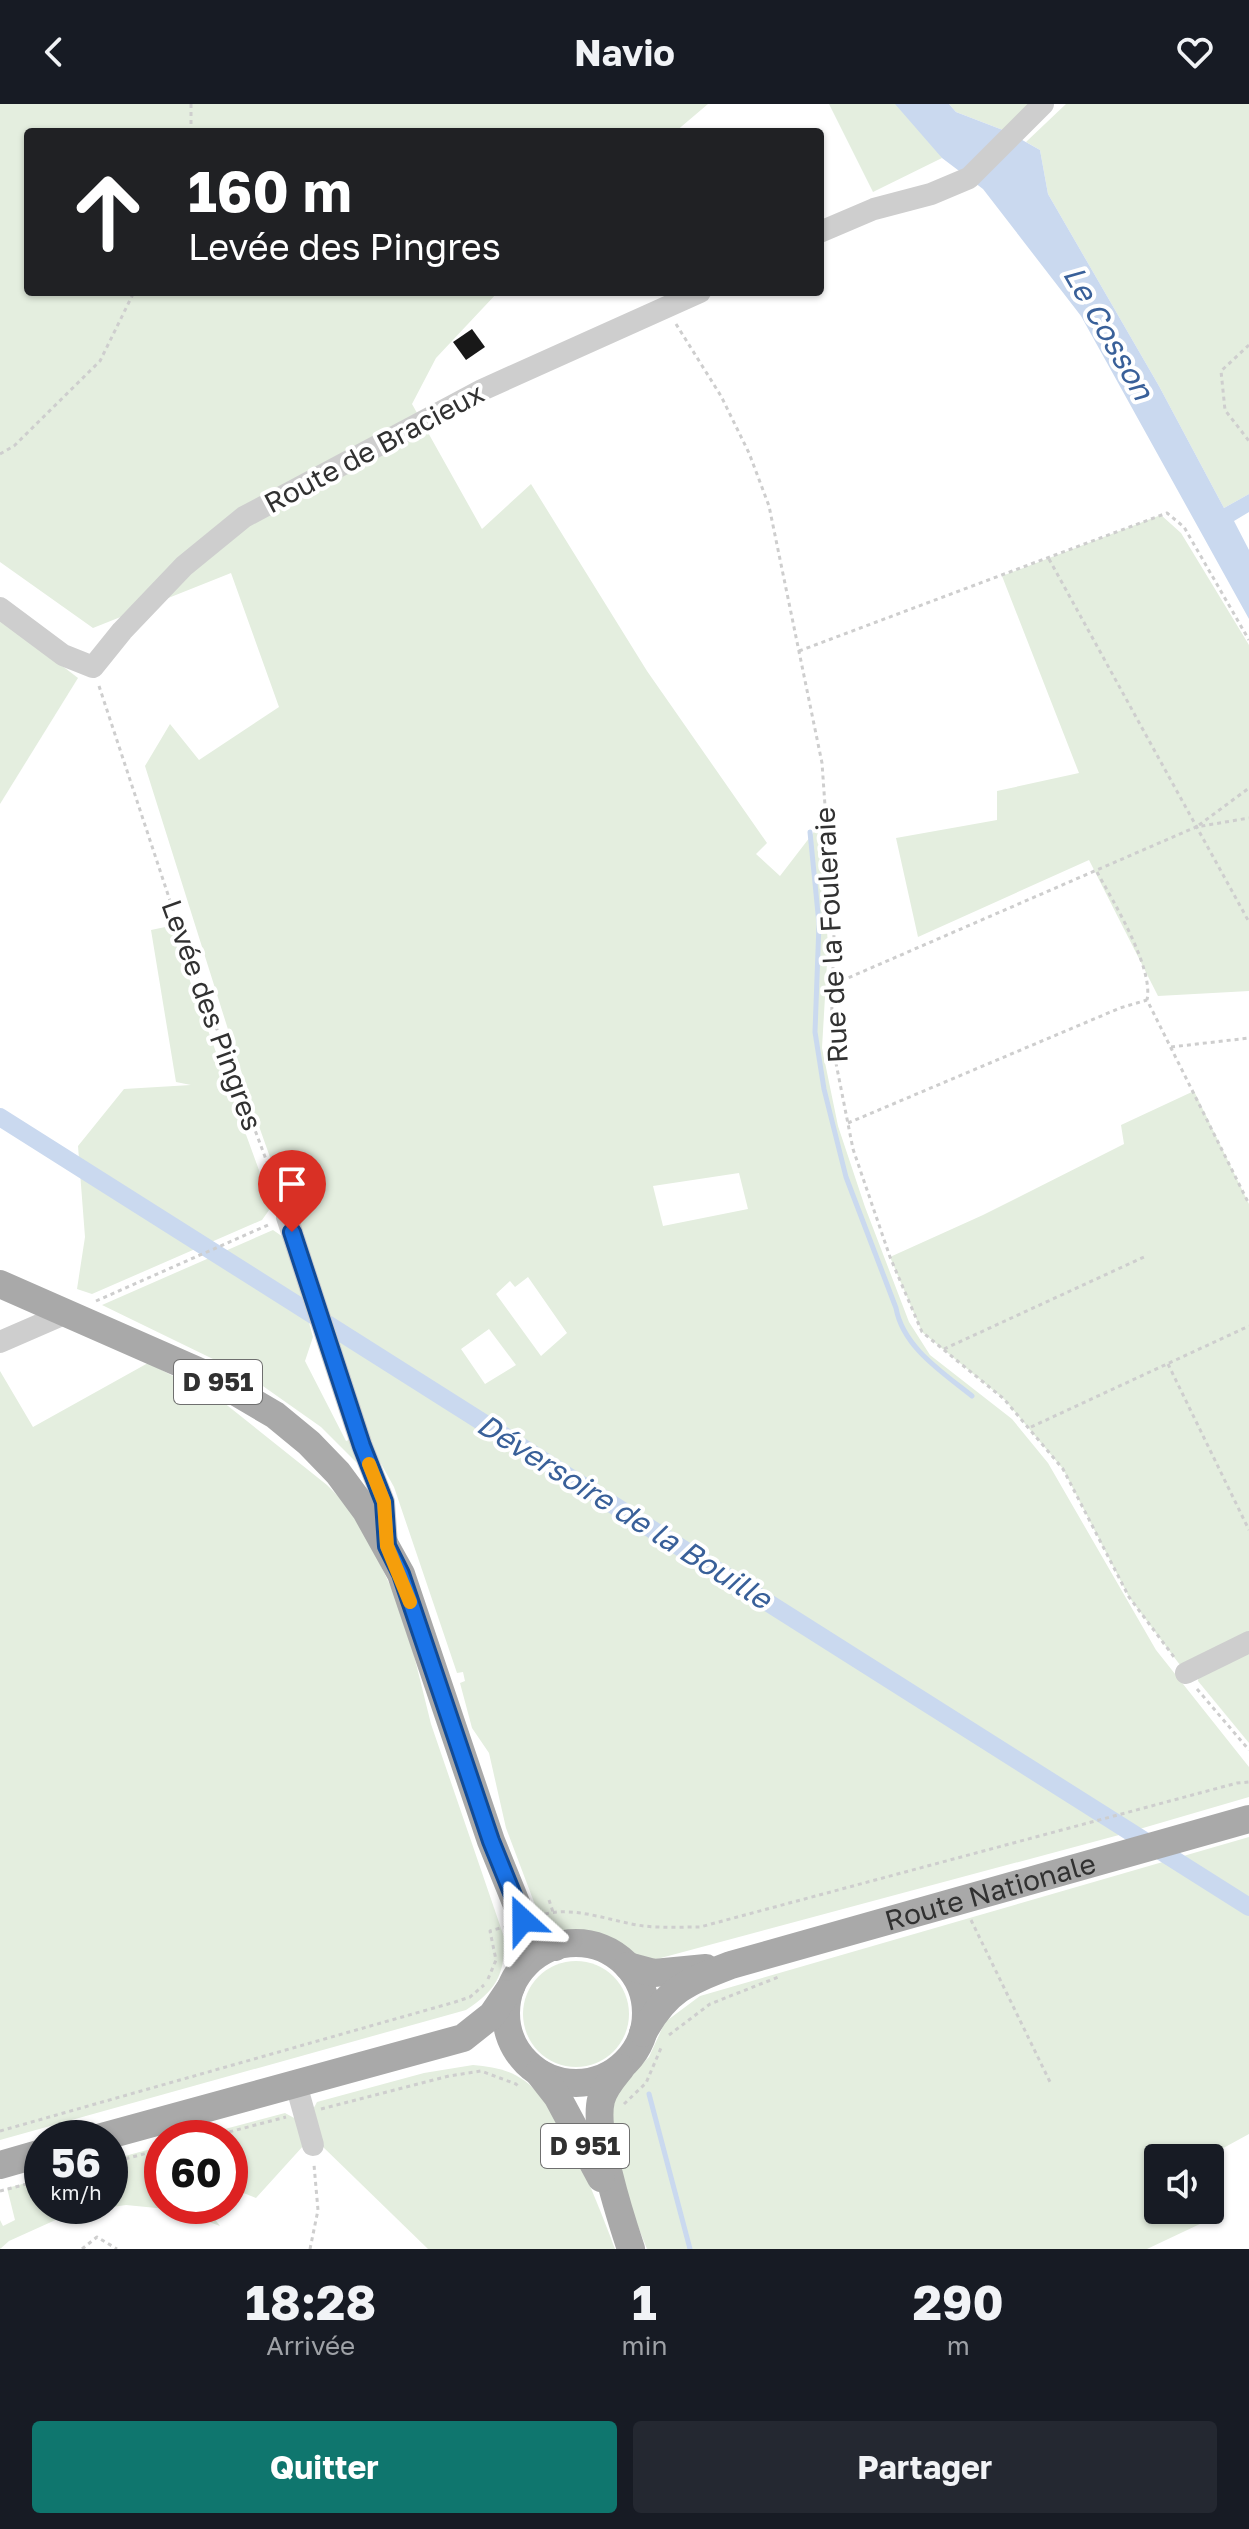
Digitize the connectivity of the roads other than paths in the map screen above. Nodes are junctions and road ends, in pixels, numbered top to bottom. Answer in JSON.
{"nodes":[{"id":1,"x":1043,"y":104,"type":"edge"},
{"id":2,"x":824,"y":230,"type":"edge"},
{"id":3,"x":691,"y":296,"type":"edge"},
{"id":4,"x":0,"y":608,"type":"edge"},
{"id":5,"x":287,"y":1217,"type":"road end"},
{"id":6,"x":0,"y":1284,"type":"edge"},
{"id":7,"x":69,"y":1312,"type":"junction"},
{"id":8,"x":0,"y":1342,"type":"edge"},
{"id":9,"x":387,"y":1546,"type":"junction"},
{"id":10,"x":1249,"y":1642,"type":"edge"},
{"id":11,"x":1186,"y":1673,"type":"road end"},
{"id":12,"x":1249,"y":1819,"type":"edge"},
{"id":13,"x":491,"y":1841,"type":"junction"},
{"id":14,"x":555,"y":1947,"type":"junction"},
{"id":15,"x":731,"y":1965,"type":"junction"},
{"id":16,"x":628,"y":1966,"type":"junction"},
{"id":17,"x":514,"y":1983,"type":"junction"},
{"id":18,"x":643,"y":2033,"type":"junction"},
{"id":19,"x":466,"y":2051,"type":"junction"},
{"id":20,"x":624,"y":2064,"type":"junction"},
{"id":21,"x":531,"y":2077,"type":"junction"},
{"id":22,"x":296,"y":2084,"type":"junction"},
{"id":23,"x":128,"y":2130,"type":"edge"},
{"id":24,"x":313,"y":2145,"type":"road end"},
{"id":25,"x":24,"y":2158,"type":"edge"},
{"id":26,"x":0,"y":2165,"type":"edge"},
{"id":27,"x":627,"y":2238,"type":"edge"}],
"edges":[{"from":1,"to":2,"type":"street"},
{"from":3,"to":4,"type":"street","name":"Route de Bracieux"},
{"from":5,"to":9,"type":"street"},
{"from":6,"to":7,"type":"main road","number":"D 951"},
{"from":7,"to":8,"type":"street"},
{"from":7,"to":9,"type":"main road","number":"D 951"},
{"from":9,"to":13,"type":"main road","number":"D 951"},
{"from":10,"to":11,"type":"street"},
{"from":12,"to":15,"type":"main road","name":"Route Nationale"},
{"from":13,"to":14,"type":"main road","number":"D 951"},
{"from":13,"to":17,"type":"main road","number":"D 951"},
{"from":14,"to":16,"type":"main road"},
{"from":14,"to":17,"type":"main road"},
{"from":15,"to":16,"type":"main road","name":"Route Nationale"},
{"from":15,"to":18,"type":"main road","name":"Route Nationale"},
{"from":16,"to":18,"type":"main road"},
{"from":17,"to":19,"type":"main road"},
{"from":17,"to":21,"type":"main road"},
{"from":18,"to":20,"type":"main road"},
{"from":19,"to":21,"type":"main road"},
{"from":19,"to":22,"type":"main road"},
{"from":20,"to":21,"type":"main road"},
{"from":20,"to":27,"type":"main road","number":"D 951"},
{"from":21,"to":27,"type":"main road","number":"D 951"},
{"from":22,"to":23,"type":"main road"},
{"from":22,"to":24,"type":"street"},
{"from":25,"to":26,"type":"main road"}]}
